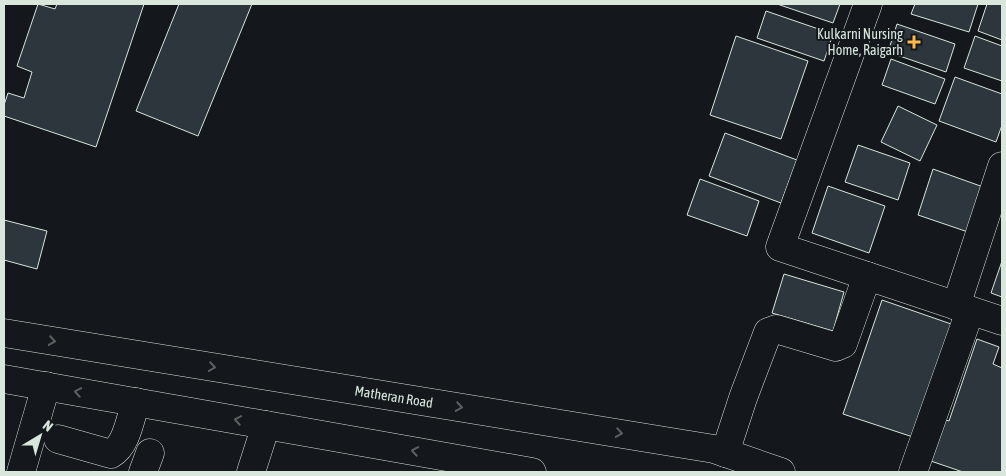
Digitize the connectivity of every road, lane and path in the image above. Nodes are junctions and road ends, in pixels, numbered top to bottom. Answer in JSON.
{"nodes":[{"id":1,"x":868,"y":4,"type":"edge"},
{"id":2,"x":1002,"y":166,"type":"edge"},
{"id":3,"x":867,"y":276,"type":"junction"},
{"id":4,"x":967,"y":314,"type":"junction"},
{"id":5,"x":1002,"y":321,"type":"edge"},
{"id":6,"x":4,"y":333,"type":"edge"},
{"id":7,"x":1002,"y":334,"type":"edge"},
{"id":8,"x":4,"y":379,"type":"edge"},
{"id":9,"x":46,"y":386,"type":"junction"},
{"id":10,"x":142,"y":403,"type":"junction"},
{"id":11,"x":266,"y":425,"type":"junction"},
{"id":12,"x":58,"y":439,"type":"dead end"},
{"id":13,"x":725,"y":453,"type":"junction"},
{"id":14,"x":20,"y":472,"type":"edge"},
{"id":15,"x":124,"y":472,"type":"edge"},
{"id":16,"x":251,"y":472,"type":"edge"},
{"id":17,"x":532,"y":472,"type":"edge"},
{"id":18,"x":781,"y":472,"type":"edge"},
{"id":19,"x":913,"y":472,"type":"edge"}],
"edges":[{"from":1,"to":3,"type":"street"},
{"from":2,"to":4,"type":"street"},
{"from":3,"to":4,"type":"street"},
{"from":3,"to":13,"type":"street"},
{"from":4,"to":5,"type":"street"},
{"from":4,"to":7,"type":"street"},
{"from":4,"to":19,"type":"street"},
{"from":6,"to":13,"type":"street","name":"Matheran Road","one_way":true},
{"from":8,"to":9,"type":"street"},
{"from":10,"to":9,"type":"street","one_way":true},
{"from":9,"to":14,"type":"street"},
{"from":11,"to":10,"type":"street","one_way":true},
{"from":10,"to":12,"type":"street"},
{"from":10,"to":15,"type":"street"},
{"from":11,"to":16,"type":"street"},
{"from":17,"to":11,"type":"street","one_way":true},
{"from":13,"to":18,"type":"street","name":"Matheran Road"}]}
